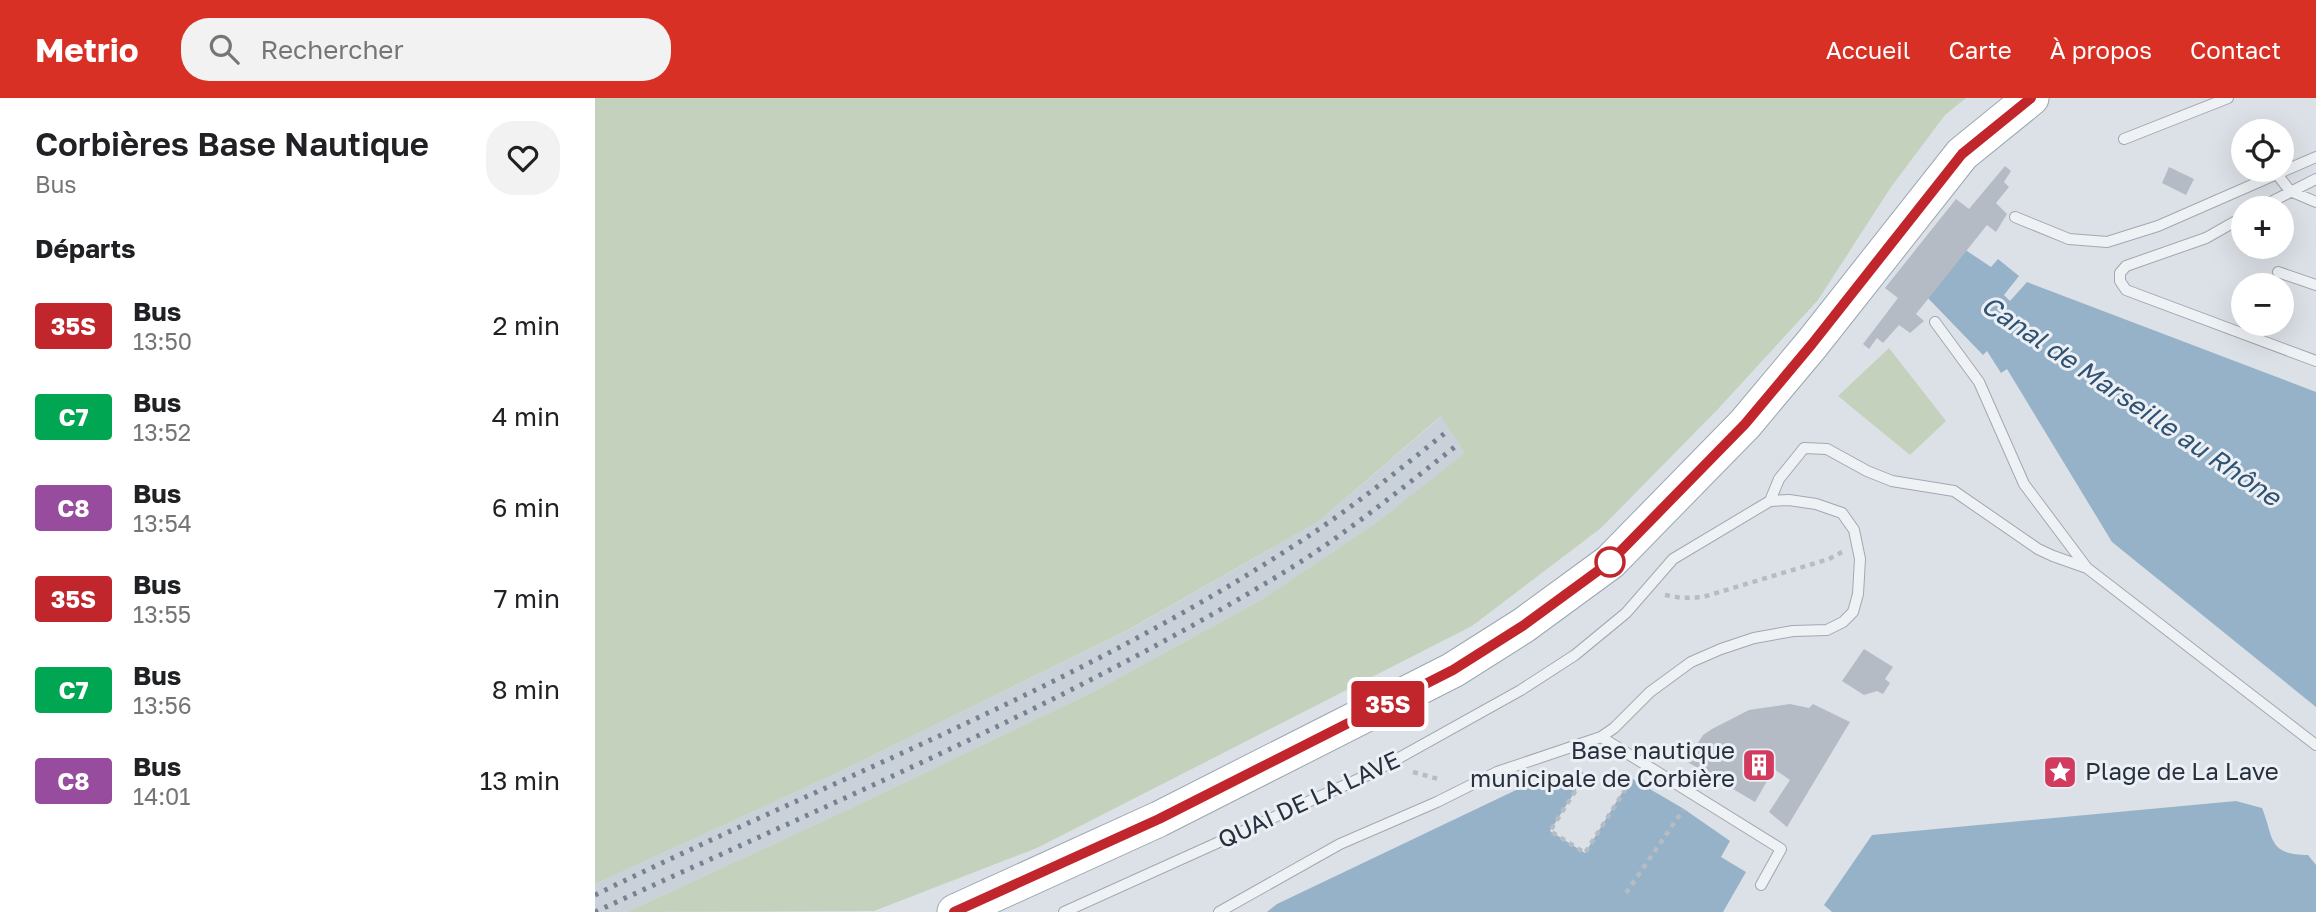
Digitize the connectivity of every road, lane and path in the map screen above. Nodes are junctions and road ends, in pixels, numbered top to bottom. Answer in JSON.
{"nodes":[{"id":1,"x":2031,"y":98,"type":"edge"},
{"id":2,"x":2228,"y":98,"type":"edge"},
{"id":3,"x":2124,"y":139,"type":"dead end"},
{"id":4,"x":2316,"y":158,"type":"edge"},
{"id":5,"x":2294,"y":167,"type":"edge"},
{"id":6,"x":2316,"y":179,"type":"edge"},
{"id":7,"x":2259,"y":182,"type":"edge"},
{"id":8,"x":2283,"y":182,"type":"edge"},
{"id":9,"x":2290,"y":191,"type":"junction"},
{"id":10,"x":2281,"y":196,"type":"edge"},
{"id":11,"x":2316,"y":202,"type":"edge"},
{"id":12,"x":2015,"y":217,"type":"dead end"},
{"id":13,"x":2231,"y":224,"type":"edge"},
{"id":14,"x":2279,"y":272,"type":"dead end"},
{"id":15,"x":2316,"y":285,"type":"edge"},
{"id":16,"x":1935,"y":322,"type":"dead end"},
{"id":17,"x":2316,"y":361,"type":"edge"},
{"id":18,"x":1770,"y":501,"type":"junction"},
{"id":19,"x":1829,"y":559,"type":"dead end"},
{"id":20,"x":2087,"y":568,"type":"junction"},
{"id":21,"x":1682,"y":598,"type":"dead end"},
{"id":22,"x":1601,"y":737,"type":"junction"},
{"id":23,"x":2316,"y":745,"type":"edge"},
{"id":24,"x":1407,"y":770,"type":"dead end"},
{"id":25,"x":1586,"y":774,"type":"dead end"},
{"id":26,"x":1642,"y":784,"type":"dead end"},
{"id":27,"x":1455,"y":793,"type":"junction"},
{"id":28,"x":1673,"y":803,"type":"dead end"},
{"id":29,"x":1684,"y":809,"type":"junction"},
{"id":30,"x":1693,"y":815,"type":"dead end"},
{"id":31,"x":1761,"y":885,"type":"dead end"},
{"id":32,"x":1626,"y":893,"type":"dead end"},
{"id":33,"x":955,"y":912,"type":"edge"},
{"id":34,"x":1064,"y":912,"type":"edge"},
{"id":35,"x":1219,"y":912,"type":"edge"}],
"edges":[{"from":1,"to":33,"type":"main road"},
{"from":2,"to":3,"type":"lane"},
{"from":4,"to":5,"type":"lane"},
{"from":6,"to":9,"type":"lane"},
{"from":7,"to":12,"type":"lane"},
{"from":8,"to":9,"type":"lane"},
{"from":9,"to":10,"type":"lane"},
{"from":9,"to":11,"type":"lane"},
{"from":13,"to":17,"type":"lane"},
{"from":14,"to":15,"type":"lane"},
{"from":16,"to":20,"type":"lane"},
{"from":18,"to":20,"type":"lane"},
{"from":18,"to":22,"type":"lane"},
{"from":18,"to":34,"type":"lane","name":"QUAI DE LA LAVE"},
{"from":19,"to":21,"type":"path"},
{"from":20,"to":23,"type":"lane"},
{"from":22,"to":27,"type":"lane"},
{"from":22,"to":31,"type":"lane"},
{"from":24,"to":27,"type":"path"},
{"from":25,"to":26,"type":"path"},
{"from":27,"to":35,"type":"lane"},
{"from":28,"to":29,"type":"path"},
{"from":29,"to":30,"type":"path"},
{"from":29,"to":32,"type":"path"}]}
